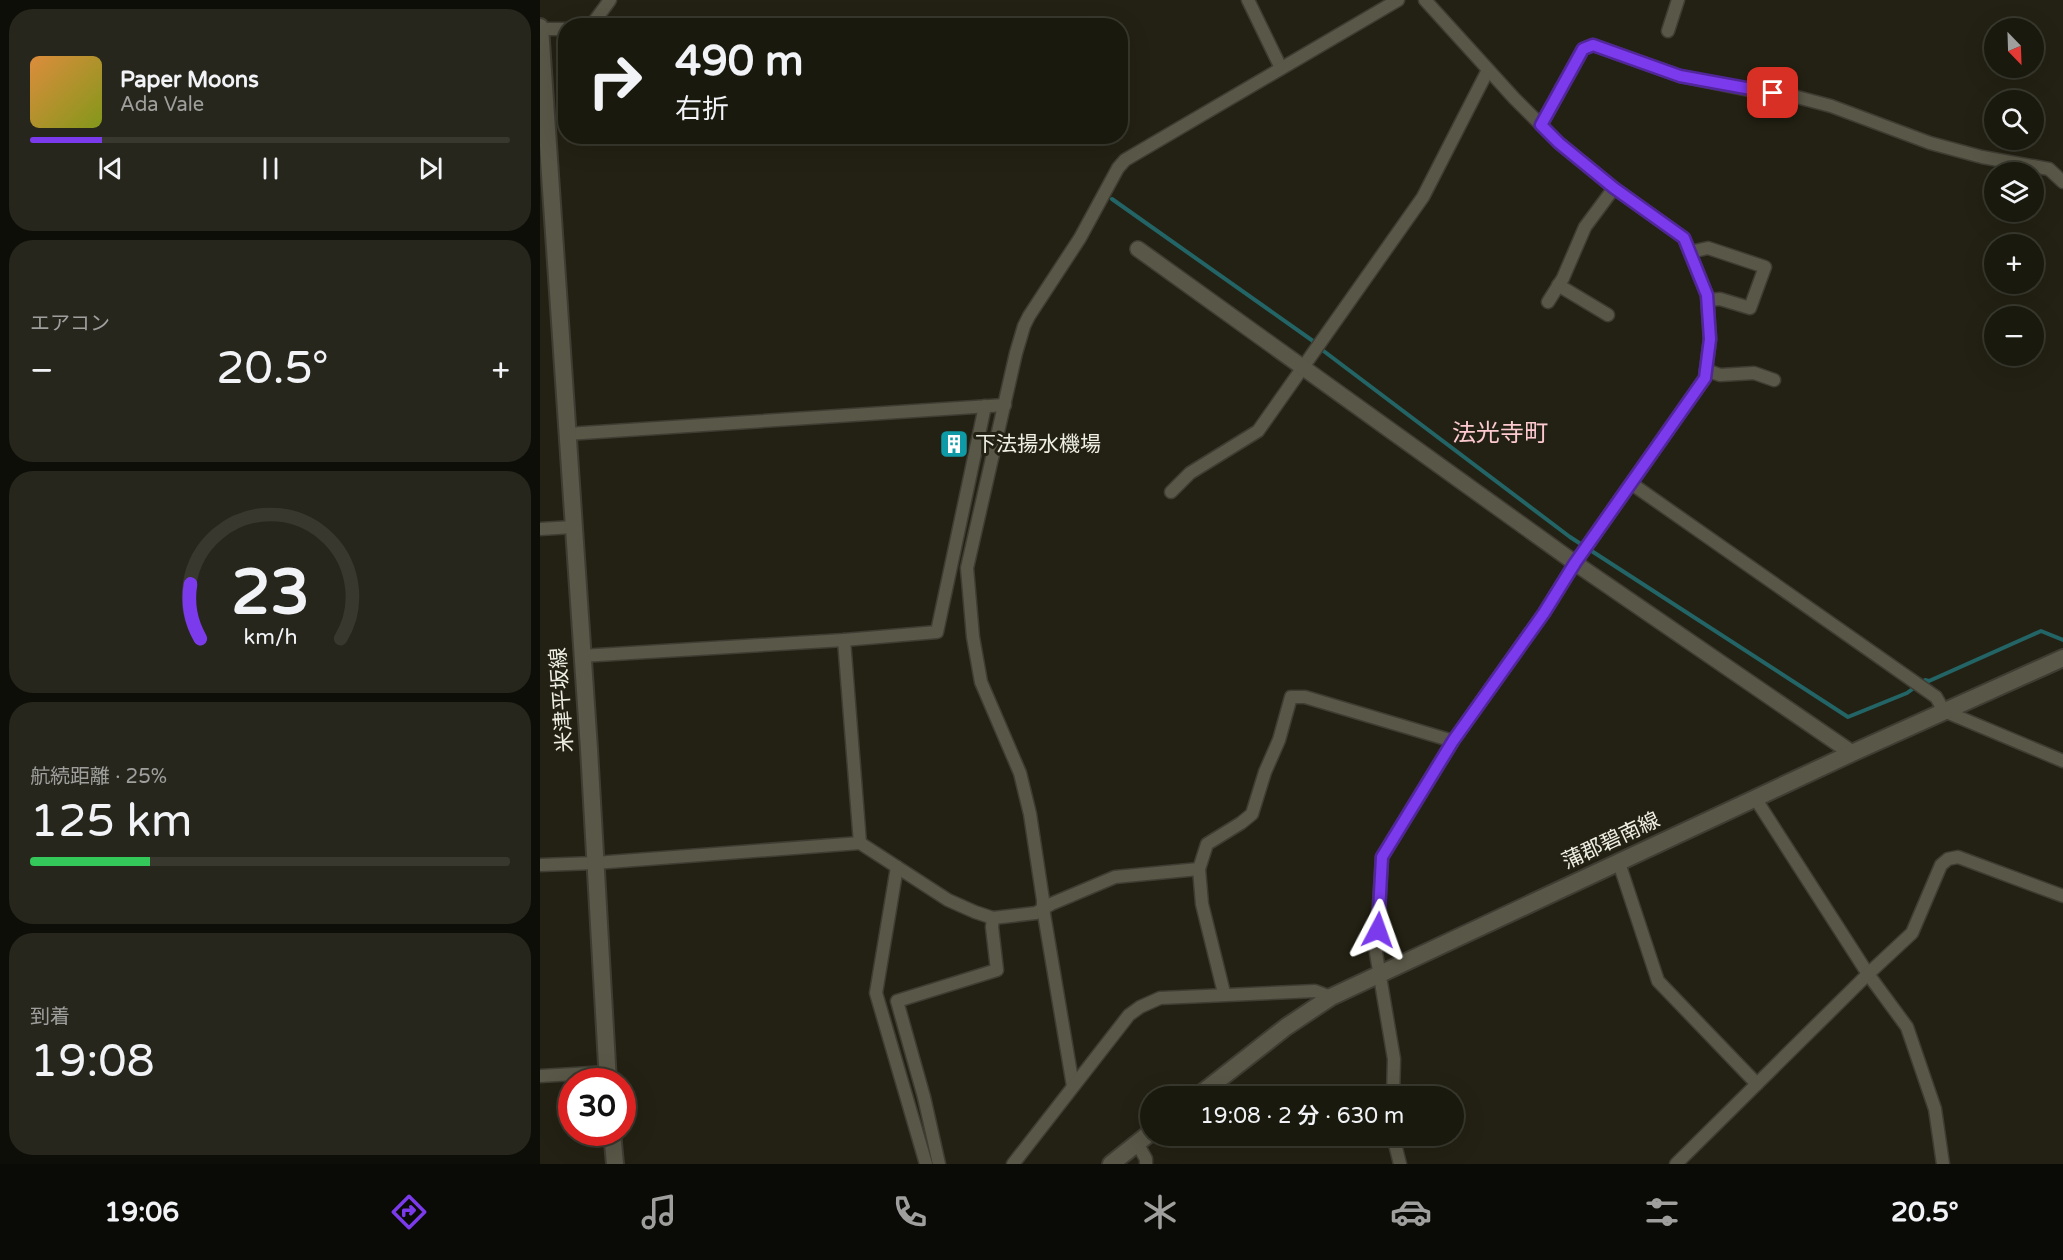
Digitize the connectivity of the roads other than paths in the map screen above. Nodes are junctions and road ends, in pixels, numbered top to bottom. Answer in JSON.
{"nodes":[{"id":1,"x":610,"y":0,"type":"edge"},
{"id":2,"x":1248,"y":0,"type":"edge"},
{"id":3,"x":1398,"y":0,"type":"edge"},
{"id":4,"x":1425,"y":0,"type":"edge"},
{"id":5,"x":1678,"y":0,"type":"edge"},
{"id":6,"x":597,"y":18,"type":"edge"},
{"id":7,"x":540,"y":28,"type":"edge"},
{"id":8,"x":558,"y":29,"type":"edge"},
{"id":9,"x":1668,"y":31,"type":"dead end"},
{"id":10,"x":1281,"y":68,"type":"junction"},
{"id":11,"x":1488,"y":70,"type":"junction"},
{"id":12,"x":1541,"y":125,"type":"junction"},
{"id":13,"x":2063,"y":182,"type":"edge"},
{"id":14,"x":1614,"y":188,"type":"junction"},
{"id":15,"x":1138,"y":249,"type":"dead end"},
{"id":16,"x":1690,"y":252,"type":"junction"},
{"id":17,"x":1558,"y":285,"type":"junction"},
{"id":18,"x":1708,"y":300,"type":"junction"},
{"id":19,"x":1548,"y":302,"type":"dead end"},
{"id":20,"x":1608,"y":315,"type":"dead end"},
{"id":21,"x":1303,"y":366,"type":"junction"},
{"id":22,"x":1706,"y":370,"type":"junction"},
{"id":23,"x":1774,"y":380,"type":"dead end"},
{"id":24,"x":1005,"y":405,"type":"junction"},
{"id":25,"x":985,"y":406,"type":"junction"},
{"id":26,"x":567,"y":434,"type":"junction"},
{"id":27,"x":1632,"y":484,"type":"junction"},
{"id":28,"x":1171,"y":492,"type":"dead end"},
{"id":29,"x":573,"y":527,"type":"junction"},
{"id":30,"x":540,"y":529,"type":"edge"},
{"id":31,"x":1575,"y":563,"type":"junction"},
{"id":32,"x":844,"y":640,"type":"junction"},
{"id":33,"x":581,"y":656,"type":"junction"},
{"id":34,"x":2063,"y":658,"type":"edge"},
{"id":35,"x":1944,"y":711,"type":"junction"},
{"id":36,"x":1453,"y":741,"type":"junction"},
{"id":37,"x":1852,"y":753,"type":"junction"},
{"id":38,"x":2063,"y":761,"type":"edge"},
{"id":39,"x":1755,"y":798,"type":"junction"},
{"id":40,"x":860,"y":843,"type":"junction"},
{"id":41,"x":595,"y":863,"type":"junction"},
{"id":42,"x":1619,"y":863,"type":"junction"},
{"id":43,"x":540,"y":865,"type":"edge"},
{"id":44,"x":897,"y":867,"type":"junction"},
{"id":45,"x":1199,"y":869,"type":"junction"},
{"id":46,"x":2063,"y":896,"type":"edge"},
{"id":47,"x":1043,"y":908,"type":"junction"},
{"id":48,"x":993,"y":918,"type":"junction"},
{"id":49,"x":1380,"y":975,"type":"junction"},
{"id":50,"x":1868,"y":975,"type":"junction"},
{"id":51,"x":1224,"y":993,"type":"junction"},
{"id":52,"x":1331,"y":997,"type":"junction"},
{"id":53,"x":607,"y":1068,"type":"edge"},
{"id":54,"x":540,"y":1076,"type":"edge"},
{"id":55,"x":558,"y":1076,"type":"edge"},
{"id":56,"x":1757,"y":1084,"type":"junction"},
{"id":57,"x":1073,"y":1086,"type":"junction"},
{"id":58,"x":1211,"y":1086,"type":"edge"},
{"id":59,"x":1393,"y":1086,"type":"edge"},
{"id":60,"x":1140,"y":1141,"type":"edge"},
{"id":61,"x":613,"y":1146,"type":"edge"},
{"id":62,"x":1145,"y":1146,"type":"edge"},
{"id":63,"x":1396,"y":1146,"type":"edge"},
{"id":64,"x":615,"y":1164,"type":"edge"},
{"id":65,"x":926,"y":1164,"type":"edge"},
{"id":66,"x":939,"y":1164,"type":"edge"},
{"id":67,"x":1013,"y":1164,"type":"edge"},
{"id":68,"x":1111,"y":1164,"type":"edge"},
{"id":69,"x":1146,"y":1164,"type":"edge"},
{"id":70,"x":1400,"y":1164,"type":"edge"},
{"id":71,"x":1676,"y":1164,"type":"edge"},
{"id":72,"x":1943,"y":1164,"type":"edge"}],
"edges":[{"from":1,"to":6,"type":"street"},
{"from":2,"to":10,"type":"street"},
{"from":3,"to":10,"type":"street"},
{"from":4,"to":11,"type":"street"},
{"from":5,"to":9,"type":"street"},
{"from":7,"to":8,"type":"street"},
{"from":7,"to":26,"type":"main road","name":"米津平坂線"},
{"from":10,"to":24,"type":"street"},
{"from":11,"to":12,"type":"street"},
{"from":11,"to":21,"type":"street"},
{"from":12,"to":13,"type":"street"},
{"from":12,"to":14,"type":"street"},
{"from":14,"to":16,"type":"street"},
{"from":14,"to":17,"type":"street"},
{"from":15,"to":21,"type":"street"},
{"from":16,"to":18,"type":"street"},
{"from":16,"to":18,"type":"street"},
{"from":17,"to":19,"type":"street"},
{"from":17,"to":20,"type":"street"},
{"from":18,"to":22,"type":"street"},
{"from":21,"to":28,"type":"street"},
{"from":21,"to":31,"type":"street"},
{"from":22,"to":23,"type":"street"},
{"from":22,"to":27,"type":"street"},
{"from":24,"to":25,"type":"street"},
{"from":24,"to":47,"type":"street"},
{"from":25,"to":26,"type":"street"},
{"from":25,"to":32,"type":"street"},
{"from":26,"to":29,"type":"main road","name":"米津平坂線"},
{"from":27,"to":31,"type":"street"},
{"from":27,"to":35,"type":"street"},
{"from":29,"to":30,"type":"street"},
{"from":29,"to":33,"type":"main road","name":"米津平坂線"},
{"from":31,"to":36,"type":"street"},
{"from":31,"to":37,"type":"street"},
{"from":32,"to":33,"type":"street"},
{"from":32,"to":40,"type":"street"},
{"from":33,"to":41,"type":"main road","name":"米津平坂線"},
{"from":34,"to":35,"type":"main road","name":"蒲郡碧南線"},
{"from":35,"to":37,"type":"main road","name":"蒲郡碧南線"},
{"from":35,"to":38,"type":"street"},
{"from":36,"to":45,"type":"street"},
{"from":36,"to":49,"type":"street"},
{"from":37,"to":39,"type":"main road","name":"蒲郡碧南線"},
{"from":39,"to":42,"type":"main road","name":"蒲郡碧南線"},
{"from":39,"to":50,"type":"street"},
{"from":40,"to":41,"type":"street"},
{"from":40,"to":44,"type":"street"},
{"from":41,"to":43,"type":"street"},
{"from":41,"to":53,"type":"main road","name":"米津平坂線"},
{"from":42,"to":49,"type":"main road","name":"蒲郡碧南線"},
{"from":42,"to":56,"type":"street"},
{"from":44,"to":48,"type":"street"},
{"from":44,"to":65,"type":"street"},
{"from":45,"to":47,"type":"street"},
{"from":45,"to":51,"type":"street"},
{"from":46,"to":50,"type":"street"},
{"from":47,"to":48,"type":"street"},
{"from":47,"to":57,"type":"street"},
{"from":48,"to":66,"type":"street"},
{"from":49,"to":52,"type":"main road","name":"蒲郡碧南線"},
{"from":49,"to":59,"type":"street"},
{"from":50,"to":56,"type":"street"},
{"from":50,"to":72,"type":"street"},
{"from":51,"to":52,"type":"street"},
{"from":51,"to":57,"type":"street"},
{"from":52,"to":58,"type":"main road","name":"蒲郡碧南線"},
{"from":54,"to":55,"type":"street"},
{"from":56,"to":71,"type":"street"},
{"from":57,"to":67,"type":"street"},
{"from":60,"to":68,"type":"main road"},
{"from":61,"to":64,"type":"main road"},
{"from":62,"to":69,"type":"street"},
{"from":63,"to":70,"type":"street"}]}
